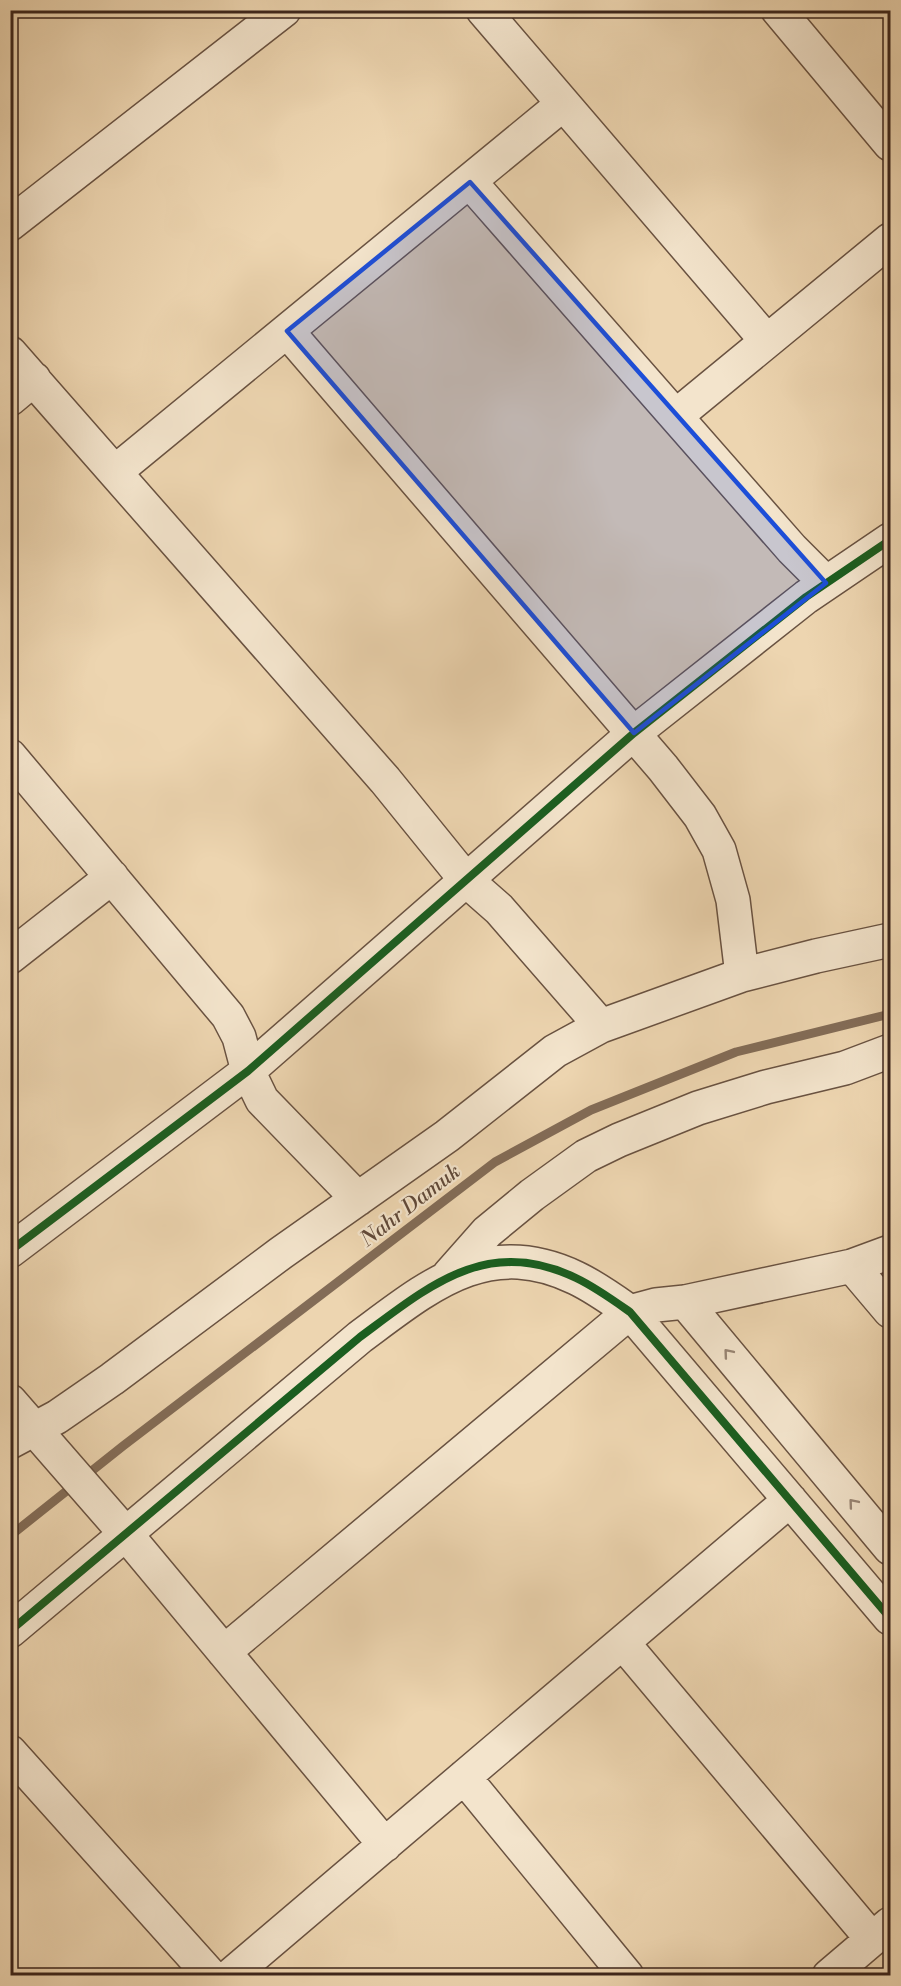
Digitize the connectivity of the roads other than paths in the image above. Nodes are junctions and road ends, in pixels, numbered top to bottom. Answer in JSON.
{"nodes":[{"id":1,"x":284,"y":10,"type":"edge"},
{"id":2,"x":483,"y":10,"type":"edge"},
{"id":3,"x":778,"y":10,"type":"edge"},
{"id":4,"x":563,"y":104,"type":"junction"},
{"id":5,"x":891,"y":144,"type":"edge"},
{"id":6,"x":470,"y":182,"type":"junction"},
{"id":7,"x":10,"y":224,"type":"edge"},
{"id":8,"x":891,"y":240,"type":"edge"},
{"id":9,"x":287,"y":331,"type":"junction"},
{"id":10,"x":766,"y":340,"type":"junction"},
{"id":11,"x":10,"y":353,"type":"edge"},
{"id":12,"x":22,"y":389,"type":"edge"},
{"id":13,"x":676,"y":416,"type":"junction"},
{"id":14,"x":115,"y":472,"type":"junction"},
{"id":15,"x":891,"y":540,"type":"edge"},
{"id":16,"x":826,"y":583,"type":"junction"},
{"id":17,"x":634,"y":733,"type":"junction"},
{"id":18,"x":10,"y":756,"type":"edge"},
{"id":19,"x":112,"y":877,"type":"junction"},
{"id":20,"x":466,"y":880,"type":"junction"},
{"id":21,"x":891,"y":940,"type":"edge"},
{"id":22,"x":10,"y":957,"type":"edge"},
{"id":23,"x":741,"y":975,"type":"junction"},
{"id":24,"x":601,"y":1026,"type":"junction"},
{"id":25,"x":891,"y":1051,"type":"edge"},
{"id":26,"x":248,"y":1071,"type":"junction"},
{"id":27,"x":358,"y":1199,"type":"junction"},
{"id":28,"x":10,"y":1251,"type":"edge"},
{"id":29,"x":891,"y":1252,"type":"edge"},
{"id":30,"x":852,"y":1266,"type":"junction"},
{"id":31,"x":446,"y":1278,"type":"junction"},
{"id":32,"x":685,"y":1302,"type":"junction"},
{"id":33,"x":891,"y":1311,"type":"edge"},
{"id":34,"x":630,"y":1312,"type":"junction"},
{"id":35,"x":10,"y":1401,"type":"edge"},
{"id":36,"x":22,"y":1436,"type":"edge"},
{"id":37,"x":790,"y":1500,"type":"junction"},
{"id":38,"x":125,"y":1533,"type":"junction"},
{"id":39,"x":891,"y":1548,"type":"edge"},
{"id":40,"x":891,"y":1618,"type":"edge"},
{"id":41,"x":10,"y":1630,"type":"edge"},
{"id":42,"x":623,"y":1642,"type":"junction"},
{"id":43,"x":224,"y":1652,"type":"junction"},
{"id":44,"x":10,"y":1752,"type":"edge"},
{"id":45,"x":464,"y":1777,"type":"junction"},
{"id":46,"x":385,"y":1845,"type":"junction"},
{"id":47,"x":881,"y":1931,"type":"edge"},
{"id":48,"x":211,"y":1976,"type":"edge"},
{"id":49,"x":230,"y":1976,"type":"edge"},
{"id":50,"x":627,"y":1976,"type":"edge"},
{"id":51,"x":829,"y":1976,"type":"edge"}],
"edges":[{"from":1,"to":7,"type":"street"},
{"from":2,"to":4,"type":"street"},
{"from":3,"to":5,"type":"street"},
{"from":4,"to":6,"type":"street"},
{"from":4,"to":10,"type":"street"},
{"from":6,"to":9,"type":"street"},
{"from":6,"to":13,"type":"street"},
{"from":8,"to":10,"type":"street"},
{"from":9,"to":14,"type":"street"},
{"from":9,"to":17,"type":"street"},
{"from":10,"to":13,"type":"street"},
{"from":11,"to":12,"type":"street"},
{"from":12,"to":14,"type":"street"},
{"from":13,"to":16,"type":"street"},
{"from":14,"to":20,"type":"street"},
{"from":15,"to":16,"type":"street"},
{"from":16,"to":17,"type":"street"},
{"from":17,"to":20,"type":"street"},
{"from":17,"to":23,"type":"street"},
{"from":18,"to":19,"type":"street"},
{"from":19,"to":22,"type":"street"},
{"from":19,"to":26,"type":"street"},
{"from":20,"to":24,"type":"street"},
{"from":20,"to":26,"type":"street"},
{"from":21,"to":23,"type":"street"},
{"from":23,"to":24,"type":"street"},
{"from":24,"to":27,"type":"street"},
{"from":25,"to":31,"type":"street"},
{"from":26,"to":27,"type":"street"},
{"from":26,"to":28,"type":"street"},
{"from":27,"to":36,"type":"street"},
{"from":29,"to":30,"type":"street"},
{"from":30,"to":32,"type":"street"},
{"from":30,"to":33,"type":"street"},
{"from":31,"to":34,"type":"street"},
{"from":31,"to":38,"type":"street"},
{"from":32,"to":34,"type":"street"},
{"from":39,"to":32,"type":"street","one_way":true},
{"from":34,"to":37,"type":"street"},
{"from":34,"to":43,"type":"street"},
{"from":35,"to":36,"type":"street"},
{"from":36,"to":38,"type":"street"},
{"from":37,"to":40,"type":"street"},
{"from":37,"to":42,"type":"street"},
{"from":38,"to":41,"type":"street"},
{"from":38,"to":43,"type":"street"},
{"from":42,"to":45,"type":"street"},
{"from":42,"to":47,"type":"street"},
{"from":43,"to":46,"type":"street"},
{"from":44,"to":48,"type":"street"},
{"from":45,"to":46,"type":"street"},
{"from":45,"to":50,"type":"street"},
{"from":46,"to":49,"type":"street"},
{"from":47,"to":51,"type":"street"}]}
